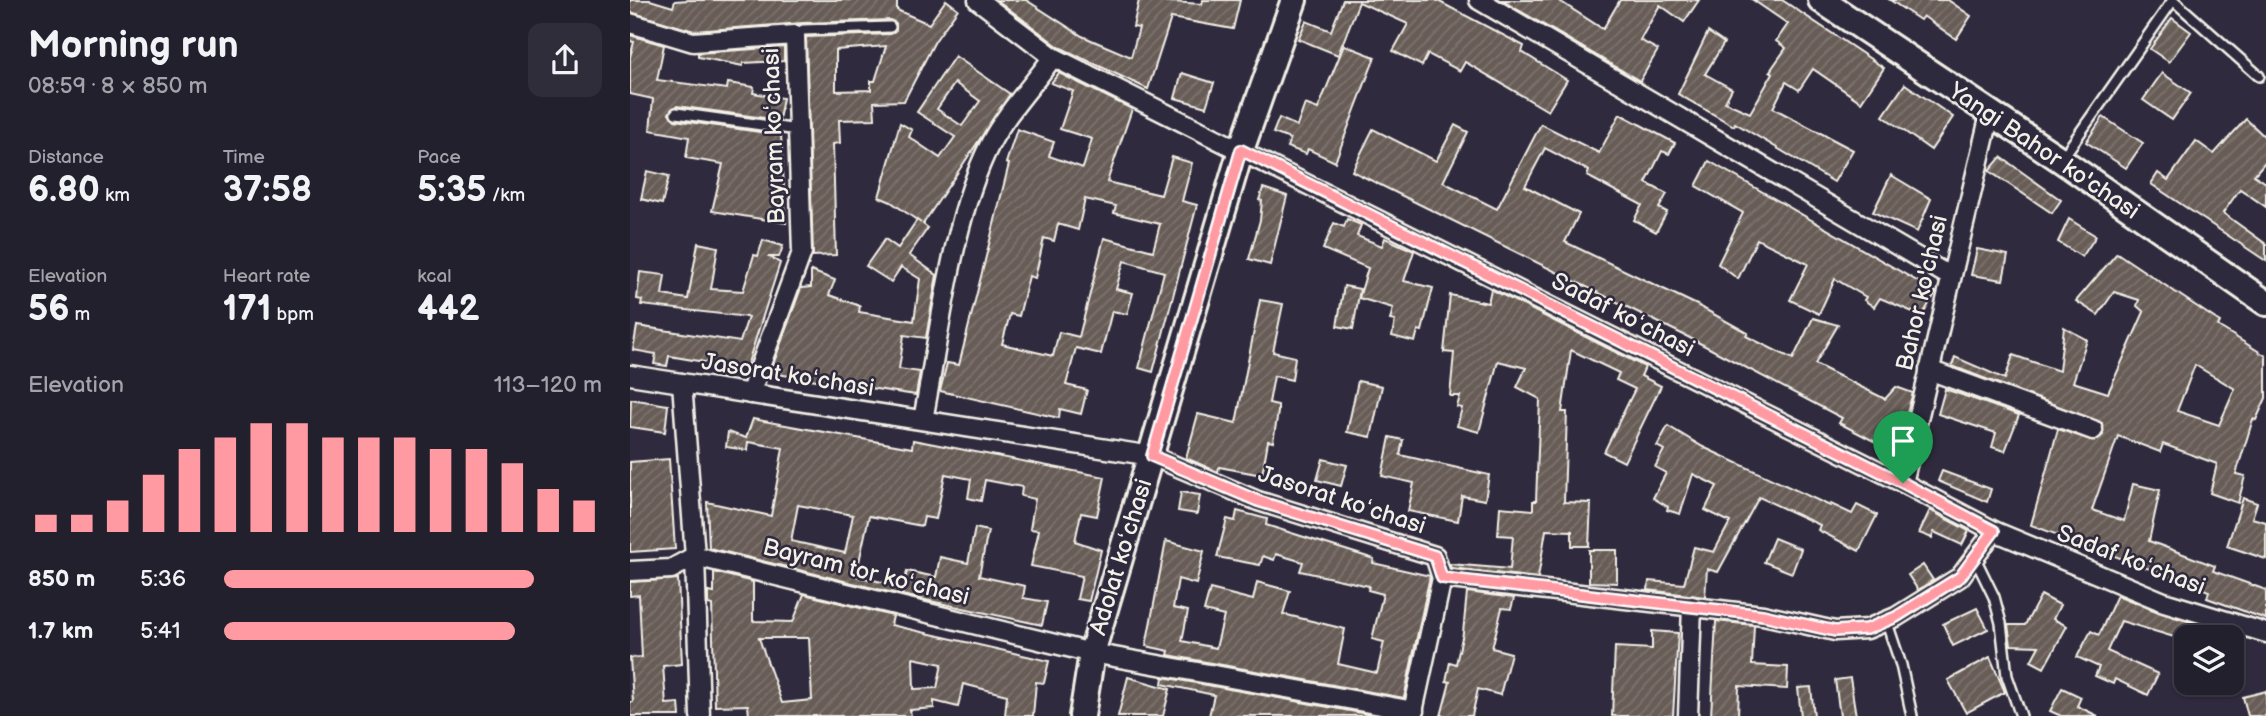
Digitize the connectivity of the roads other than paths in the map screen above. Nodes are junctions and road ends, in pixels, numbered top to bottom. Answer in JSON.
{"nodes":[{"id":1,"x":978,"y":0,"type":"edge"},
{"id":2,"x":1294,"y":0,"type":"edge"},
{"id":3,"x":1479,"y":0,"type":"edge"},
{"id":4,"x":1821,"y":0,"type":"edge"},
{"id":5,"x":630,"y":23,"type":"edge"},
{"id":6,"x":890,"y":27,"type":"dead end"},
{"id":7,"x":795,"y":35,"type":"junction"},
{"id":8,"x":1053,"y":57,"type":"junction"},
{"id":9,"x":2259,"y":76,"type":"dead end"},
{"id":10,"x":676,"y":113,"type":"dead end"},
{"id":11,"x":1990,"y":114,"type":"junction"},
{"id":12,"x":798,"y":130,"type":"junction"},
{"id":13,"x":1241,"y":150,"type":"junction"},
{"id":14,"x":2061,"y":160,"type":"junction"},
{"id":15,"x":1951,"y":277,"type":"junction"},
{"id":16,"x":2266,"y":303,"type":"edge"},
{"id":17,"x":1929,"y":370,"type":"junction"},
{"id":18,"x":630,"y":375,"type":"edge"},
{"id":19,"x":682,"y":383,"type":"junction"},
{"id":20,"x":750,"y":394,"type":"junction"},
{"id":21,"x":923,"y":420,"type":"junction"},
{"id":22,"x":2093,"y":430,"type":"dead end"},
{"id":23,"x":1152,"y":456,"type":"junction"},
{"id":24,"x":1903,"y":483,"type":"junction"},
{"id":25,"x":1994,"y":531,"type":"junction"},
{"id":26,"x":695,"y":556,"type":"junction"},
{"id":27,"x":1975,"y":558,"type":"junction"},
{"id":28,"x":630,"y":571,"type":"edge"},
{"id":29,"x":1442,"y":578,"type":"junction"},
{"id":30,"x":1692,"y":606,"type":"junction"},
{"id":31,"x":1887,"y":623,"type":"junction"},
{"id":32,"x":2266,"y":633,"type":"edge"},
{"id":33,"x":1092,"y":653,"type":"junction"},
{"id":34,"x":1413,"y":713,"type":"edge"},
{"id":35,"x":700,"y":716,"type":"edge"},
{"id":36,"x":1082,"y":716,"type":"edge"},
{"id":37,"x":1688,"y":716,"type":"edge"},
{"id":38,"x":1912,"y":716,"type":"edge"},
{"id":39,"x":2021,"y":716,"type":"edge"}],
"edges":[{"from":1,"to":8,"type":"street","name":"Sadaf koʻchasi"},
{"from":2,"to":13,"type":"street","name":"Adolat koʻchasi"},
{"from":3,"to":15,"type":"street"},
{"from":4,"to":11,"type":"street","name":"Yangi Bahor ko'chasi"},
{"from":5,"to":7,"type":"street","name":"Bayram koʻchasi"},
{"from":6,"to":7,"type":"lane"},
{"from":7,"to":12,"type":"street","name":"Bayram koʻchasi"},
{"from":8,"to":13,"type":"street","name":"Sadaf koʻchasi"},
{"from":8,"to":21,"type":"street"},
{"from":9,"to":14,"type":"lane"},
{"from":10,"to":12,"type":"lane"},
{"from":11,"to":14,"type":"street","name":"Yangi Bahor ko'chasi"},
{"from":11,"to":15,"type":"street","name":"Bahor ko'chasi"},
{"from":12,"to":20,"type":"street","name":"Bayram koʻchasi"},
{"from":13,"to":23,"type":"street","name":"Adolat koʻchasi"},
{"from":13,"to":24,"type":"street","name":"Sadaf koʻchasi"},
{"from":14,"to":16,"type":"street","name":"Yangi Bahor ko'chasi"},
{"from":15,"to":17,"type":"street","name":"Bahor ko'chasi"},
{"from":17,"to":22,"type":"street"},
{"from":17,"to":24,"type":"street","name":"Bahor ko'chasi"},
{"from":18,"to":19,"type":"street","name":"Jasorat koʻchasi"},
{"from":19,"to":20,"type":"street","name":"Jasorat koʻchasi"},
{"from":19,"to":26,"type":"street"},
{"from":20,"to":21,"type":"street","name":"Jasorat koʻchasi"},
{"from":21,"to":23,"type":"street","name":"Jasorat koʻchasi"},
{"from":23,"to":29,"type":"street","name":"Jasorat koʻchasi"},
{"from":23,"to":33,"type":"street","name":"Adolat koʻchasi"},
{"from":24,"to":25,"type":"street","name":"Sadaf koʻchasi"},
{"from":25,"to":27,"type":"street"},
{"from":25,"to":32,"type":"street","name":"Sadaf koʻchasi"},
{"from":26,"to":28,"type":"street"},
{"from":26,"to":33,"type":"street","name":"Bayram tor koʻchasi"},
{"from":26,"to":35,"type":"street"},
{"from":27,"to":31,"type":"street"},
{"from":27,"to":39,"type":"lane"},
{"from":29,"to":30,"type":"street"},
{"from":29,"to":34,"type":"street"},
{"from":30,"to":31,"type":"street"},
{"from":30,"to":37,"type":"street"},
{"from":31,"to":38,"type":"lane"},
{"from":33,"to":34,"type":"street","name":"Bayram tor koʻchasi"},
{"from":33,"to":36,"type":"street","name":"Adolat koʻchasi"}]}
